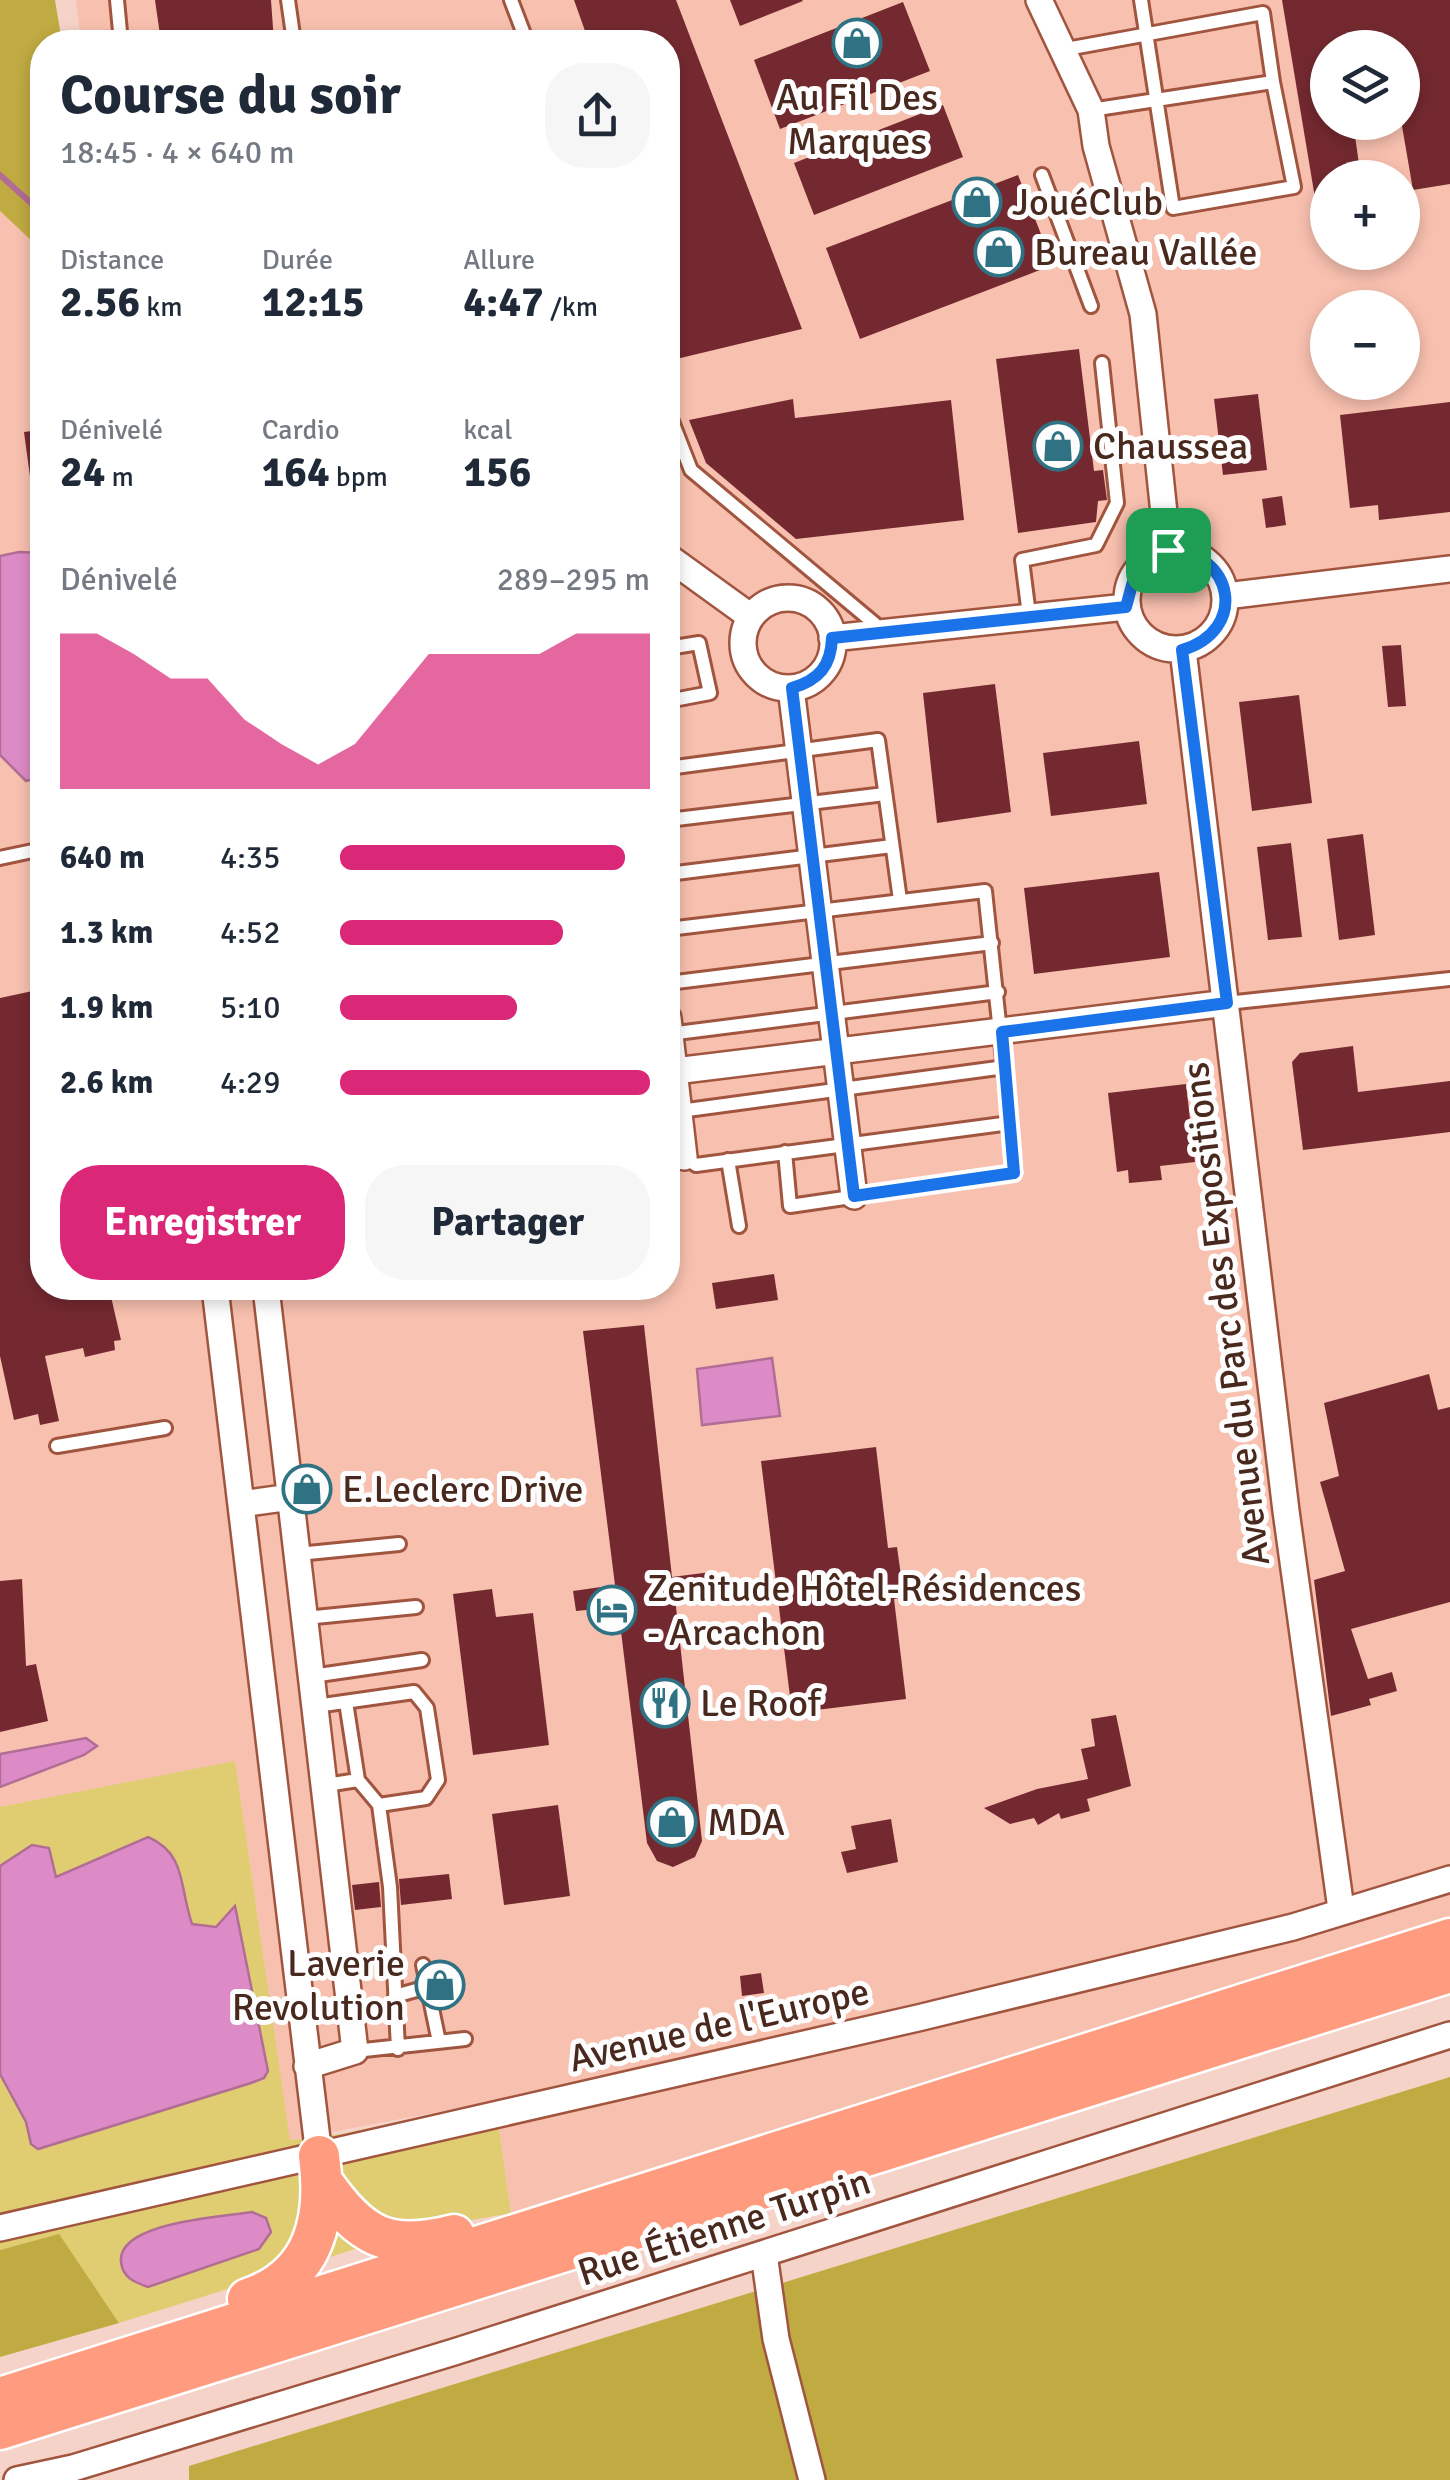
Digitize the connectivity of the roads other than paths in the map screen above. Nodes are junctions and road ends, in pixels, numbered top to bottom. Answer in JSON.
{"nodes":[{"id":1,"x":117,"y":0,"type":"edge"},
{"id":2,"x":288,"y":0,"type":"edge"},
{"id":3,"x":511,"y":0,"type":"edge"},
{"id":4,"x":1039,"y":0,"type":"edge"},
{"id":5,"x":1140,"y":0,"type":"edge"},
{"id":6,"x":1262,"y":6,"type":"edge"},
{"id":7,"x":120,"y":30,"type":"edge"},
{"id":8,"x":292,"y":30,"type":"edge"},
{"id":9,"x":522,"y":30,"type":"edge"},
{"id":10,"x":1145,"y":34,"type":"junction"},
{"id":11,"x":1061,"y":50,"type":"junction"},
{"id":12,"x":1273,"y":82,"type":"junction"},
{"id":13,"x":1154,"y":100,"type":"junction"},
{"id":14,"x":1091,"y":110,"type":"junction"},
{"id":15,"x":1042,"y":175,"type":"dead end"},
{"id":16,"x":1092,"y":306,"type":"dead end"},
{"id":17,"x":1102,"y":363,"type":"dead end"},
{"id":18,"x":680,"y":442,"type":"edge"},
{"id":19,"x":1168,"y":550,"type":"junction"},
{"id":20,"x":680,"y":566,"type":"edge"},
{"id":21,"x":1450,"y":569,"type":"edge"},
{"id":22,"x":1226,"y":596,"type":"junction"},
{"id":23,"x":1126,"y":607,"type":"junction"},
{"id":24,"x":1029,"y":615,"type":"junction"},
{"id":25,"x":751,"y":617,"type":"junction"},
{"id":26,"x":875,"y":634,"type":"junction"},
{"id":27,"x":832,"y":638,"type":"junction"},
{"id":28,"x":680,"y":646,"type":"edge"},
{"id":29,"x":1182,"y":650,"type":"junction"},
{"id":30,"x":792,"y":688,"type":"junction"},
{"id":31,"x":680,"y":699,"type":"edge"},
{"id":32,"x":800,"y":750,"type":"junction"},
{"id":33,"x":680,"y":766,"type":"edge"},
{"id":34,"x":885,"y":794,"type":"junction"},
{"id":35,"x":806,"y":803,"type":"junction"},
{"id":36,"x":680,"y":819,"type":"edge"},
{"id":37,"x":892,"y":846,"type":"junction"},
{"id":38,"x":30,"y":851,"type":"edge"},
{"id":39,"x":812,"y":856,"type":"junction"},
{"id":40,"x":0,"y":858,"type":"edge"},
{"id":41,"x":680,"y":872,"type":"edge"},
{"id":42,"x":900,"y":900,"type":"junction"},
{"id":43,"x":820,"y":910,"type":"junction"},
{"id":44,"x":680,"y":928,"type":"edge"},
{"id":45,"x":992,"y":943,"type":"junction"},
{"id":46,"x":826,"y":963,"type":"junction"},
{"id":47,"x":1450,"y":978,"type":"edge"},
{"id":48,"x":680,"y":981,"type":"edge"},
{"id":49,"x":998,"y":992,"type":"junction"},
{"id":50,"x":1227,"y":1003,"type":"junction"},
{"id":51,"x":830,"y":1013,"type":"junction"},
{"id":52,"x":680,"y":1025,"type":"edge"},
{"id":53,"x":1002,"y":1032,"type":"junction"},
{"id":54,"x":836,"y":1050,"type":"junction"},
{"id":55,"x":1006,"y":1068,"type":"junction"},
{"id":56,"x":680,"y":1070,"type":"edge"},
{"id":57,"x":840,"y":1088,"type":"junction"},
{"id":58,"x":680,"y":1111,"type":"joint"},
{"id":59,"x":1010,"y":1123,"type":"junction"},
{"id":60,"x":847,"y":1144,"type":"junction"},
{"id":61,"x":785,"y":1152,"type":"junction"},
{"id":62,"x":684,"y":1157,"type":"joint"},
{"id":63,"x":728,"y":1160,"type":"junction"},
{"id":64,"x":854,"y":1196,"type":"junction"},
{"id":65,"x":739,"y":1226,"type":"dead end"},
{"id":66,"x":216,"y":1300,"type":"edge"},
{"id":67,"x":267,"y":1300,"type":"edge"},
{"id":68,"x":165,"y":1428,"type":"dead end"},
{"id":69,"x":57,"y":1446,"type":"dead end"},
{"id":70,"x":291,"y":1497,"type":"junction"},
{"id":71,"x":241,"y":1504,"type":"junction"},
{"id":72,"x":400,"y":1544,"type":"dead end"},
{"id":73,"x":298,"y":1554,"type":"junction"},
{"id":74,"x":416,"y":1607,"type":"dead end"},
{"id":75,"x":305,"y":1618,"type":"junction"},
{"id":76,"x":422,"y":1660,"type":"dead end"},
{"id":77,"x":312,"y":1676,"type":"junction"},
{"id":78,"x":346,"y":1702,"type":"junction"},
{"id":79,"x":316,"y":1706,"type":"junction"},
{"id":80,"x":358,"y":1780,"type":"junction"},
{"id":81,"x":326,"y":1784,"type":"junction"},
{"id":82,"x":379,"y":1805,"type":"junction"},
{"id":83,"x":1450,"y":1879,"type":"edge"},
{"id":84,"x":1341,"y":1910,"type":"junction"},
{"id":85,"x":1450,"y":1939,"type":"edge"},
{"id":86,"x":424,"y":1965,"type":"dead end"},
{"id":87,"x":1450,"y":1972,"type":"edge"},
{"id":88,"x":427,"y":1987,"type":"junction"},
{"id":89,"x":395,"y":1996,"type":"junction"},
{"id":90,"x":1450,"y":2035,"type":"edge"},
{"id":91,"x":466,"y":2038,"type":"dead end"},
{"id":92,"x":439,"y":2042,"type":"junction"},
{"id":93,"x":398,"y":2049,"type":"junction"},
{"id":94,"x":355,"y":2051,"type":"junction"},
{"id":95,"x":307,"y":2066,"type":"junction"},
{"id":96,"x":321,"y":2169,"type":"junction"},
{"id":97,"x":591,"y":2211,"type":"junction"},
{"id":98,"x":0,"y":2228,"type":"edge"},
{"id":99,"x":764,"y":2254,"type":"junction"},
{"id":100,"x":56,"y":2380,"type":"junction"},
{"id":101,"x":0,"y":2398,"type":"edge"},
{"id":102,"x":0,"y":2429,"type":"edge"},
{"id":103,"x":17,"y":2480,"type":"edge"},
{"id":104,"x":812,"y":2480,"type":"edge"}],
"edges":[{"from":1,"to":7,"type":"lane"},
{"from":2,"to":8,"type":"lane"},
{"from":3,"to":9,"type":"lane"},
{"from":4,"to":11,"type":"street"},
{"from":5,"to":10,"type":"lane"},
{"from":6,"to":10,"type":"lane"},
{"from":6,"to":12,"type":"lane"},
{"from":10,"to":11,"type":"lane"},
{"from":10,"to":13,"type":"lane"},
{"from":11,"to":14,"type":"street"},
{"from":12,"to":13,"type":"lane"},
{"from":12,"to":13,"type":"lane"},
{"from":13,"to":14,"type":"lane"},
{"from":14,"to":19,"type":"street"},
{"from":15,"to":16,"type":"lane"},
{"from":17,"to":24,"type":"lane"},
{"from":18,"to":26,"type":"lane"},
{"from":19,"to":22,"type":"street"},
{"from":19,"to":23,"type":"street"},
{"from":20,"to":25,"type":"street"},
{"from":21,"to":22,"type":"street"},
{"from":22,"to":29,"type":"street"},
{"from":23,"to":24,"type":"street"},
{"from":23,"to":29,"type":"street"},
{"from":24,"to":26,"type":"street"},
{"from":25,"to":27,"type":"street"},
{"from":25,"to":30,"type":"street"},
{"from":26,"to":27,"type":"street"},
{"from":27,"to":30,"type":"street"},
{"from":28,"to":31,"type":"lane"},
{"from":29,"to":50,"type":"street","name":"Avenue du Parc des Expositions"},
{"from":30,"to":32,"type":"street"},
{"from":32,"to":33,"type":"lane"},
{"from":32,"to":34,"type":"lane"},
{"from":32,"to":35,"type":"street"},
{"from":34,"to":35,"type":"lane"},
{"from":34,"to":37,"type":"lane"},
{"from":35,"to":36,"type":"lane"},
{"from":35,"to":39,"type":"street"},
{"from":37,"to":39,"type":"lane"},
{"from":37,"to":42,"type":"lane"},
{"from":38,"to":40,"type":"lane"},
{"from":39,"to":41,"type":"lane"},
{"from":39,"to":43,"type":"street"},
{"from":42,"to":43,"type":"lane"},
{"from":42,"to":45,"type":"lane"},
{"from":43,"to":44,"type":"lane"},
{"from":43,"to":46,"type":"street"},
{"from":45,"to":46,"type":"lane"},
{"from":45,"to":49,"type":"lane"},
{"from":46,"to":48,"type":"lane"},
{"from":46,"to":51,"type":"street"},
{"from":47,"to":50,"type":"lane"},
{"from":49,"to":51,"type":"lane"},
{"from":49,"to":53,"type":"lane"},
{"from":50,"to":53,"type":"street"},
{"from":50,"to":84,"type":"street","name":"Avenue du Parc des Expositions"},
{"from":51,"to":52,"type":"lane"},
{"from":51,"to":54,"type":"street"},
{"from":53,"to":54,"type":"street"},
{"from":53,"to":55,"type":"lane"},
{"from":54,"to":56,"type":"street"},
{"from":54,"to":57,"type":"street"},
{"from":55,"to":57,"type":"lane"},
{"from":55,"to":59,"type":"lane"},
{"from":57,"to":58,"type":"lane"},
{"from":57,"to":60,"type":"street"},
{"from":58,"to":62,"type":"street"},
{"from":59,"to":60,"type":"lane"},
{"from":59,"to":64,"type":"lane"},
{"from":60,"to":61,"type":"lane"},
{"from":60,"to":64,"type":"street"},
{"from":61,"to":63,"type":"lane"},
{"from":61,"to":64,"type":"lane"},
{"from":62,"to":63,"type":"lane"},
{"from":63,"to":65,"type":"lane"},
{"from":66,"to":71,"type":"street"},
{"from":67,"to":70,"type":"street"},
{"from":68,"to":69,"type":"lane"},
{"from":70,"to":71,"type":"street"},
{"from":70,"to":73,"type":"street"},
{"from":71,"to":95,"type":"street"},
{"from":72,"to":73,"type":"lane"},
{"from":73,"to":75,"type":"street"},
{"from":74,"to":75,"type":"lane"},
{"from":75,"to":77,"type":"street"},
{"from":76,"to":77,"type":"lane"},
{"from":77,"to":79,"type":"street"},
{"from":78,"to":79,"type":"lane"},
{"from":78,"to":80,"type":"lane"},
{"from":78,"to":82,"type":"lane"},
{"from":79,"to":81,"type":"street"},
{"from":80,"to":81,"type":"lane"},
{"from":80,"to":82,"type":"lane"},
{"from":81,"to":94,"type":"street"},
{"from":82,"to":89,"type":"lane"},
{"from":83,"to":84,"type":"street","name":"Avenue de l'Europe"},
{"from":84,"to":96,"type":"street","name":"Avenue de l'Europe"},
{"from":85,"to":97,"type":"highway"},
{"from":86,"to":88,"type":"lane"},
{"from":87,"to":102,"type":"highway"},
{"from":88,"to":89,"type":"lane"},
{"from":88,"to":92,"type":"lane"},
{"from":89,"to":93,"type":"lane"},
{"from":90,"to":99,"type":"street","name":"Rue Étienne Turpin"},
{"from":91,"to":92,"type":"lane"},
{"from":92,"to":93,"type":"lane"},
{"from":93,"to":94,"type":"lane"},
{"from":94,"to":95,"type":"street"},
{"from":95,"to":96,"type":"street"},
{"from":96,"to":97,"type":"highway"},
{"from":96,"to":98,"type":"street","name":"Avenue de l'Europe"},
{"from":96,"to":100,"type":"highway"},
{"from":97,"to":100,"type":"highway"},
{"from":99,"to":103,"type":"street","name":"Rue Étienne Turpin"},
{"from":99,"to":104,"type":"street"},
{"from":100,"to":101,"type":"highway"}]}
